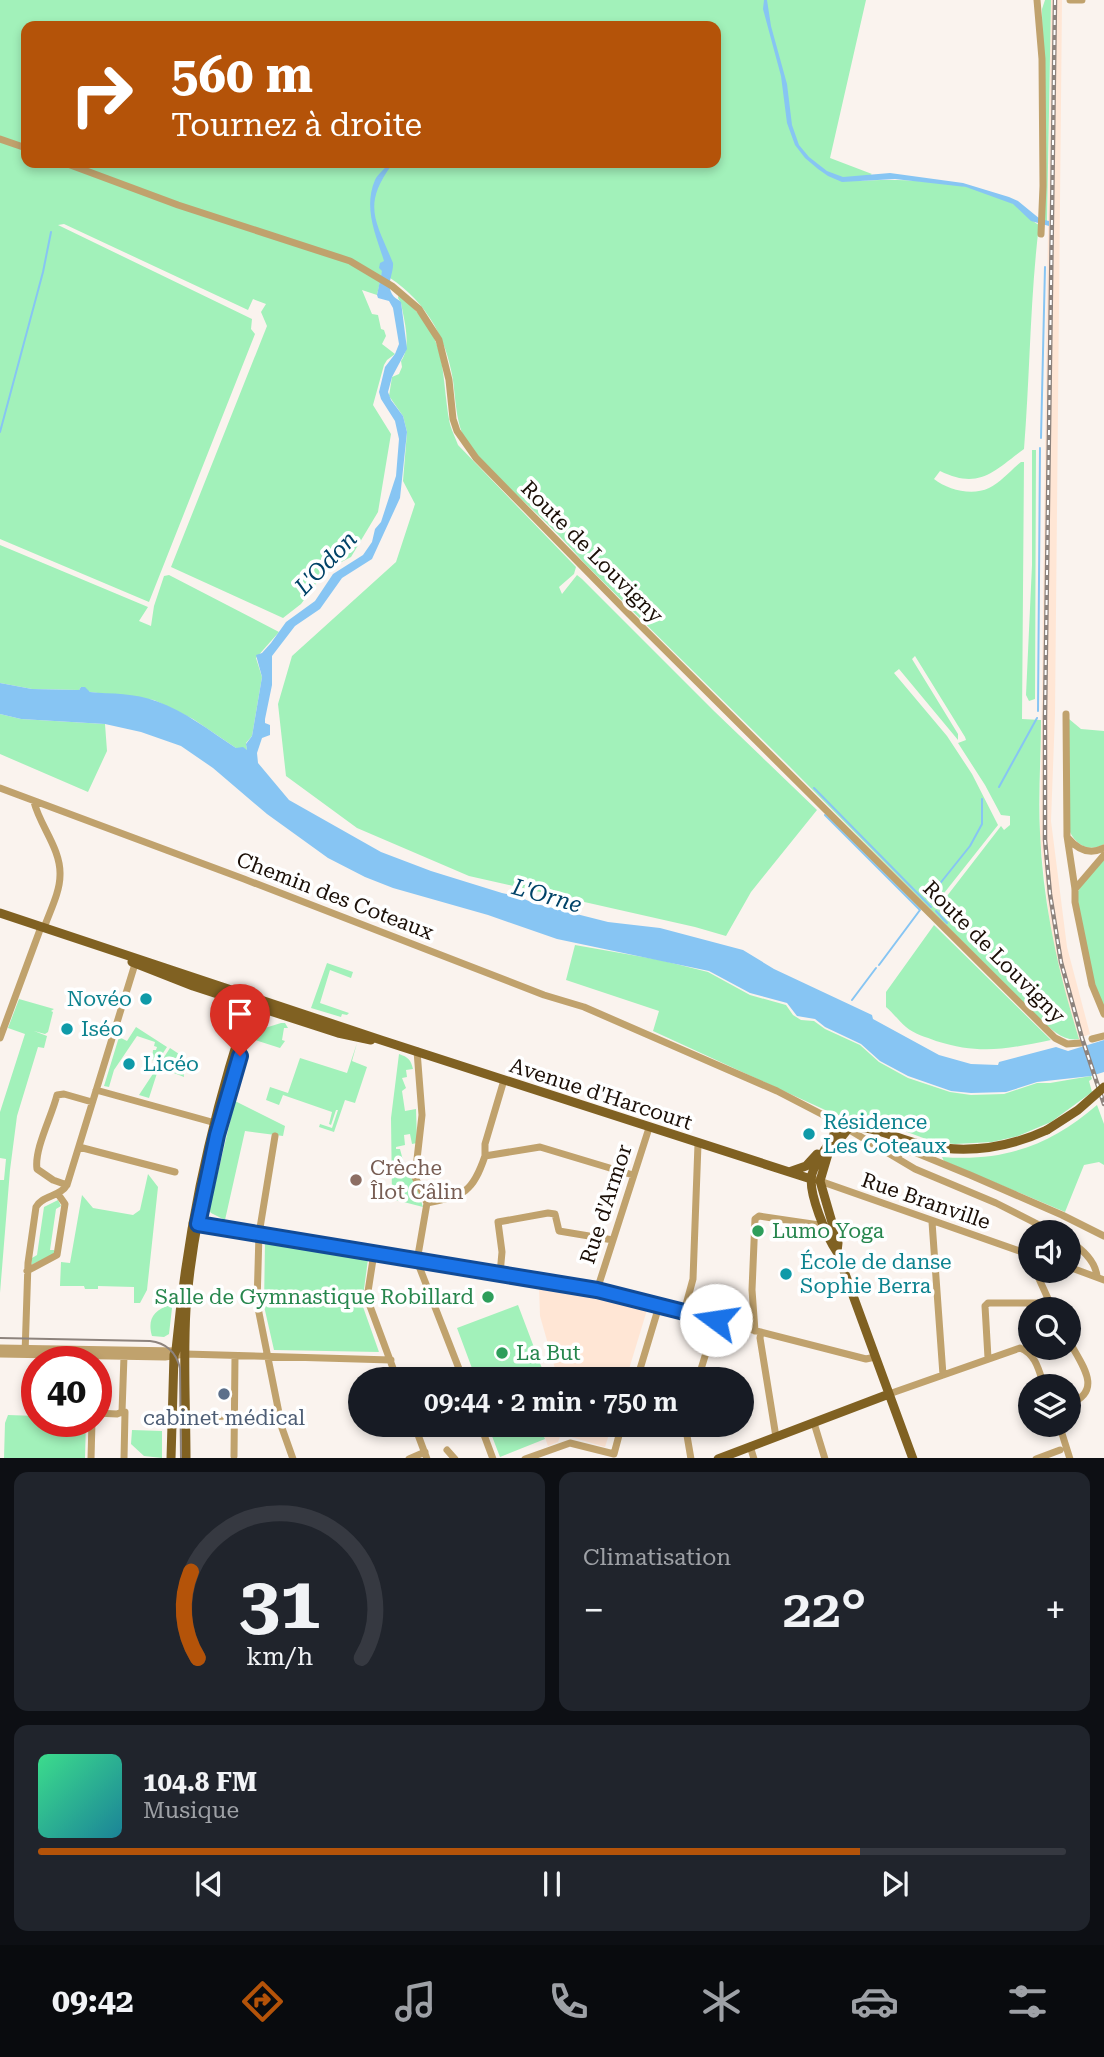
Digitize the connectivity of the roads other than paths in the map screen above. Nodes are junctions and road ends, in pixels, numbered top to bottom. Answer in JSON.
{"nodes":[{"id":1,"x":1037,"y":0,"type":"edge"},
{"id":2,"x":1070,"y":0,"type":"edge"},
{"id":3,"x":1082,"y":0,"type":"edge"},
{"id":4,"x":0,"y":139,"type":"edge"},
{"id":5,"x":21,"y":146,"type":"edge"},
{"id":6,"x":78,"y":168,"type":"edge"},
{"id":7,"x":1041,"y":231,"type":"dead end"},
{"id":8,"x":1066,"y":714,"type":"dead end"},
{"id":9,"x":0,"y":788,"type":"edge"},
{"id":10,"x":34,"y":802,"type":"junction"},
{"id":11,"x":1067,"y":836,"type":"junction"},
{"id":12,"x":1104,"y":848,"type":"edge"},
{"id":13,"x":1104,"y":855,"type":"edge"},
{"id":14,"x":1075,"y":889,"type":"junction"},
{"id":15,"x":0,"y":913,"type":"edge"},
{"id":16,"x":42,"y":927,"type":"junction"},
{"id":17,"x":122,"y":954,"type":"junction"},
{"id":18,"x":135,"y":964,"type":"junction"},
{"id":19,"x":254,"y":1002,"type":"junction"},
{"id":20,"x":1104,"y":1014,"type":"edge"},
{"id":21,"x":1104,"y":1036,"type":"edge"},
{"id":22,"x":0,"y":1038,"type":"edge"},
{"id":23,"x":1092,"y":1039,"type":"dead end"},
{"id":24,"x":1080,"y":1043,"type":"dead end"},
{"id":25,"x":417,"y":1051,"type":"junction"},
{"id":26,"x":504,"y":1080,"type":"junction"},
{"id":27,"x":1104,"y":1087,"type":"edge"},
{"id":28,"x":96,"y":1090,"type":"junction"},
{"id":29,"x":92,"y":1102,"type":"junction"},
{"id":30,"x":216,"y":1123,"type":"junction"},
{"id":31,"x":649,"y":1128,"type":"junction"},
{"id":32,"x":848,"y":1129,"type":"junction"},
{"id":33,"x":836,"y":1131,"type":"junction"},
{"id":34,"x":275,"y":1136,"type":"dead end"},
{"id":35,"x":698,"y":1144,"type":"junction"},
{"id":36,"x":79,"y":1147,"type":"junction"},
{"id":37,"x":485,"y":1156,"type":"junction"},
{"id":38,"x":896,"y":1157,"type":"junction"},
{"id":39,"x":176,"y":1172,"type":"dead end"},
{"id":40,"x":787,"y":1172,"type":"junction"},
{"id":41,"x":634,"y":1175,"type":"junction"},
{"id":42,"x":815,"y":1180,"type":"junction"},
{"id":43,"x":66,"y":1185,"type":"junction"},
{"id":44,"x":58,"y":1194,"type":"junction"},
{"id":45,"x":427,"y":1203,"type":"junction"},
{"id":46,"x":1029,"y":1220,"type":"edge"},
{"id":47,"x":932,"y":1222,"type":"junction"},
{"id":48,"x":195,"y":1224,"type":"junction"},
{"id":49,"x":829,"y":1227,"type":"junction"},
{"id":50,"x":259,"y":1234,"type":"junction"},
{"id":51,"x":1104,"y":1236,"type":"edge"},
{"id":52,"x":613,"y":1240,"type":"junction"},
{"id":53,"x":1018,"y":1251,"type":"edge"},
{"id":54,"x":1081,"y":1251,"type":"edge"},
{"id":55,"x":374,"y":1253,"type":"junction"},
{"id":56,"x":417,"y":1261,"type":"junction"},
{"id":57,"x":27,"y":1271,"type":"junction"},
{"id":58,"x":1081,"y":1271,"type":"edge"},
{"id":59,"x":500,"y":1274,"type":"junction"},
{"id":60,"x":1101,"y":1278,"type":"edge"},
{"id":61,"x":597,"y":1290,"type":"junction"},
{"id":62,"x":1018,"y":1304,"type":"edge"},
{"id":63,"x":659,"y":1306,"type":"junction"},
{"id":64,"x":684,"y":1312,"type":"junction"},
{"id":65,"x":716,"y":1320,"type":"junction"},
{"id":66,"x":758,"y":1331,"type":"junction"},
{"id":67,"x":25,"y":1346,"type":"edge"},
{"id":68,"x":0,"y":1348,"type":"edge"},
{"id":69,"x":21,"y":1351,"type":"edge"},
{"id":70,"x":21,"y":1352,"type":"edge"},
{"id":71,"x":178,"y":1353,"type":"junction"},
{"id":72,"x":0,"y":1355,"type":"edge"},
{"id":73,"x":112,"y":1355,"type":"edge"},
{"id":74,"x":112,"y":1356,"type":"edge"},
{"id":75,"x":124,"y":1356,"type":"junction"},
{"id":76,"x":235,"y":1356,"type":"junction"},
{"id":77,"x":875,"y":1357,"type":"junction"},
{"id":78,"x":268,"y":1358,"type":"junction"},
{"id":79,"x":988,"y":1358,"type":"junction"},
{"id":80,"x":391,"y":1360,"type":"junction"},
{"id":81,"x":1079,"y":1360,"type":"edge"},
{"id":82,"x":393,"y":1367,"type":"edge"},
{"id":83,"x":458,"y":1367,"type":"edge"},
{"id":84,"x":641,"y":1367,"type":"edge"},
{"id":85,"x":702,"y":1367,"type":"edge"},
{"id":86,"x":1040,"y":1374,"type":"edge"},
{"id":87,"x":943,"y":1375,"type":"junction"},
{"id":88,"x":889,"y":1394,"type":"junction"},
{"id":89,"x":1081,"y":1400,"type":"edge"},
{"id":90,"x":125,"y":1412,"type":"dead end"},
{"id":91,"x":112,"y":1414,"type":"edge"},
{"id":92,"x":234,"y":1416,"type":"junction"},
{"id":93,"x":186,"y":1417,"type":"junction"},
{"id":94,"x":814,"y":1423,"type":"junction"},
{"id":95,"x":92,"y":1437,"type":"edge"},
{"id":96,"x":419,"y":1437,"type":"edge"},
{"id":97,"x":485,"y":1437,"type":"edge"},
{"id":98,"x":620,"y":1437,"type":"edge"},
{"id":99,"x":687,"y":1437,"type":"edge"},
{"id":100,"x":776,"y":1437,"type":"junction"},
{"id":101,"x":1063,"y":1437,"type":"edge"},
{"id":102,"x":750,"y":1446,"type":"junction"},
{"id":103,"x":447,"y":1450,"type":"dead end"},
{"id":104,"x":1060,"y":1450,"type":"dead end"},
{"id":105,"x":426,"y":1455,"type":"edge"},
{"id":106,"x":234,"y":1456,"type":"dead end"},
{"id":107,"x":616,"y":1456,"type":"edge"},
{"id":108,"x":91,"y":1458,"type":"edge"},
{"id":109,"x":124,"y":1458,"type":"edge"},
{"id":110,"x":171,"y":1458,"type":"edge"},
{"id":111,"x":186,"y":1458,"type":"edge"},
{"id":112,"x":293,"y":1458,"type":"edge"},
{"id":113,"x":409,"y":1458,"type":"edge"},
{"id":114,"x":455,"y":1458,"type":"edge"},
{"id":115,"x":493,"y":1458,"type":"edge"},
{"id":116,"x":525,"y":1458,"type":"edge"},
{"id":117,"x":691,"y":1458,"type":"edge"},
{"id":118,"x":718,"y":1458,"type":"edge"},
{"id":119,"x":754,"y":1458,"type":"edge"},
{"id":120,"x":825,"y":1458,"type":"edge"},
{"id":121,"x":913,"y":1458,"type":"edge"},
{"id":122,"x":1036,"y":1458,"type":"edge"},
{"id":123,"x":1070,"y":1458,"type":"edge"}],
"edges":[{"from":1,"to":7,"type":"street"},
{"from":2,"to":3,"type":"street"},
{"from":4,"to":5,"type":"street"},
{"from":6,"to":24,"type":"street","name":"Route de Louvigny"},
{"from":8,"to":11,"type":"street"},
{"from":9,"to":10,"type":"street","name":"Chemin des Coteaux"},
{"from":10,"to":16,"type":"street"},
{"from":10,"to":32,"type":"street","name":"Chemin des Coteaux"},
{"from":11,"to":12,"type":"street"},
{"from":11,"to":14,"type":"street"},
{"from":13,"to":14,"type":"street"},
{"from":14,"to":20,"type":"street"},
{"from":15,"to":16,"type":"main road"},
{"from":16,"to":17,"type":"main road"},
{"from":16,"to":22,"type":"street"},
{"from":17,"to":18,"type":"main road","name":"Avenue d'Harcourt"},
{"from":17,"to":19,"type":"main road","name":"Avenue d'Harcourt"},
{"from":18,"to":19,"type":"main road","name":"Avenue d'Harcourt"},
{"from":18,"to":28,"type":"street"},
{"from":19,"to":25,"type":"main road","name":"Avenue d'Harcourt"},
{"from":19,"to":30,"type":"main road"},
{"from":21,"to":23,"type":"street"},
{"from":25,"to":26,"type":"main road","name":"Avenue d'Harcourt"},
{"from":25,"to":45,"type":"street"},
{"from":26,"to":31,"type":"main road","name":"Avenue d'Harcourt"},
{"from":26,"to":37,"type":"street"},
{"from":27,"to":32,"type":"main road","bridge":true},
{"from":28,"to":29,"type":"street"},
{"from":28,"to":30,"type":"street"},
{"from":29,"to":36,"type":"street"},
{"from":29,"to":43,"type":"street"},
{"from":30,"to":48,"type":"main road"},
{"from":31,"to":35,"type":"main road","name":"Avenue d'Harcourt"},
{"from":31,"to":41,"type":"street","name":"Rue d'Armor"},
{"from":32,"to":33,"type":"main road"},
{"from":32,"to":38,"type":"street"},
{"from":32,"to":42,"type":"main road"},
{"from":33,"to":40,"type":"main road"},
{"from":33,"to":42,"type":"main road"},
{"from":34,"to":50,"type":"street"},
{"from":35,"to":40,"type":"main road","name":"Avenue d'Harcourt"},
{"from":35,"to":64,"type":"street"},
{"from":36,"to":39,"type":"street"},
{"from":36,"to":43,"type":"street"},
{"from":37,"to":41,"type":"street"},
{"from":37,"to":45,"type":"street"},
{"from":38,"to":46,"type":"street"},
{"from":38,"to":51,"type":"street"},
{"from":40,"to":42,"type":"main road","name":"Avenue d'Harcourt"},
{"from":41,"to":52,"type":"street","name":"Rue d'Armor"},
{"from":42,"to":47,"type":"street","name":"Rue Branville"},
{"from":42,"to":49,"type":"main road"},
{"from":43,"to":44,"type":"street"},
{"from":44,"to":57,"type":"street"},
{"from":44,"to":57,"type":"street"},
{"from":45,"to":56,"type":"street"},
{"from":47,"to":53,"type":"street","name":"Rue Branville"},
{"from":47,"to":87,"type":"street"},
{"from":48,"to":50,"type":"street"},
{"from":48,"to":71,"type":"main road"},
{"from":49,"to":66,"type":"street"},
{"from":49,"to":77,"type":"main road"},
{"from":50,"to":55,"type":"street"},
{"from":50,"to":78,"type":"street"},
{"from":52,"to":59,"type":"street"},
{"from":52,"to":61,"type":"street","name":"Rue d'Armor"},
{"from":54,"to":60,"type":"street"},
{"from":55,"to":56,"type":"street"},
{"from":55,"to":80,"type":"street"},
{"from":56,"to":59,"type":"street"},
{"from":56,"to":83,"type":"street"},
{"from":57,"to":67,"type":"street"},
{"from":58,"to":60,"type":"street"},
{"from":59,"to":61,"type":"street"},
{"from":61,"to":63,"type":"street"},
{"from":62,"to":79,"type":"street"},
{"from":63,"to":64,"type":"street"},
{"from":63,"to":84,"type":"street"},
{"from":64,"to":65,"type":"street"},
{"from":65,"to":66,"type":"street"},
{"from":65,"to":85,"type":"street"},
{"from":66,"to":77,"type":"street"},
{"from":66,"to":100,"type":"street"},
{"from":68,"to":69,"type":"street"},
{"from":68,"to":72,"type":"street"},
{"from":70,"to":72,"type":"street"},
{"from":71,"to":73,"type":"street"},
{"from":71,"to":75,"type":"street"},
{"from":71,"to":76,"type":"street"},
{"from":71,"to":93,"type":"main road"},
{"from":71,"to":110,"type":"main road"},
{"from":74,"to":75,"type":"street"},
{"from":75,"to":91,"type":"street"},
{"from":76,"to":78,"type":"street"},
{"from":76,"to":92,"type":"street"},
{"from":77,"to":88,"type":"main road"},
{"from":78,"to":80,"type":"street"},
{"from":78,"to":112,"type":"street"},
{"from":79,"to":86,"type":"street"},
{"from":79,"to":87,"type":"street"},
{"from":80,"to":82,"type":"street"},
{"from":81,"to":89,"type":"street"},
{"from":87,"to":88,"type":"street"},
{"from":88,"to":94,"type":"main road"},
{"from":88,"to":121,"type":"main road"},
{"from":90,"to":109,"type":"street"},
{"from":92,"to":93,"type":"street"},
{"from":92,"to":106,"type":"street"},
{"from":93,"to":111,"type":"main road"},
{"from":94,"to":100,"type":"main road"},
{"from":94,"to":120,"type":"street"},
{"from":95,"to":108,"type":"street"},
{"from":96,"to":105,"type":"street"},
{"from":97,"to":115,"type":"street"},
{"from":98,"to":107,"type":"street"},
{"from":99,"to":117,"type":"street"},
{"from":100,"to":102,"type":"main road"},
{"from":101,"to":123,"type":"street"},
{"from":102,"to":118,"type":"main road"},
{"from":102,"to":119,"type":"street"},
{"from":103,"to":114,"type":"street"},
{"from":104,"to":122,"type":"street"},
{"from":105,"to":113,"type":"street"},
{"from":107,"to":116,"type":"street"}]}
